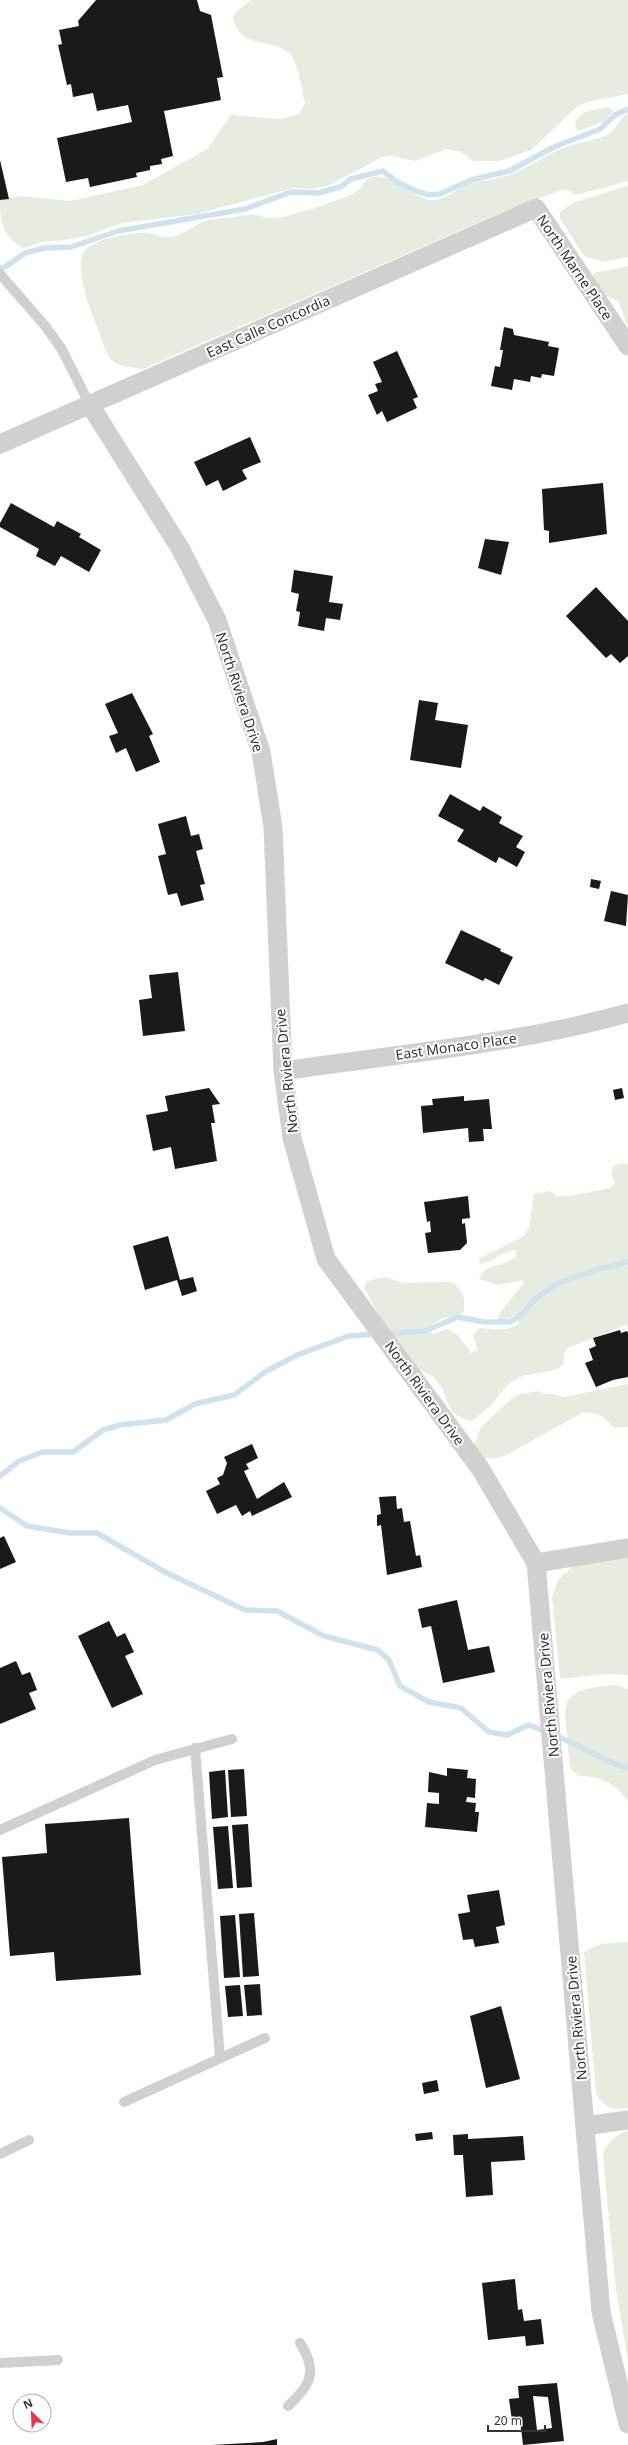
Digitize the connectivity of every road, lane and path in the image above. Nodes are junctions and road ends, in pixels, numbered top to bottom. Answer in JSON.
{"nodes":[{"id":1,"x":536,"y":208,"type":"joint"},
{"id":2,"x":0,"y":274,"type":"edge"},
{"id":3,"x":628,"y":346,"type":"edge"},
{"id":4,"x":90,"y":405,"type":"junction"},
{"id":5,"x":0,"y":444,"type":"edge"},
{"id":6,"x":628,"y":1013,"type":"edge"},
{"id":7,"x":283,"y":1071,"type":"junction"},
{"id":8,"x":628,"y":1548,"type":"edge"},
{"id":9,"x":536,"y":1563,"type":"junction"},
{"id":10,"x":232,"y":1739,"type":"dead end"},
{"id":11,"x":195,"y":1748,"type":"junction"},
{"id":12,"x":0,"y":1830,"type":"edge"},
{"id":13,"x":265,"y":2038,"type":"dead end"},
{"id":14,"x":220,"y":2058,"type":"junction"},
{"id":15,"x":124,"y":2102,"type":"dead end"},
{"id":16,"x":628,"y":2120,"type":"edge"},
{"id":17,"x":585,"y":2126,"type":"junction"},
{"id":18,"x":29,"y":2140,"type":"dead end"},
{"id":19,"x":0,"y":2154,"type":"edge"},
{"id":20,"x":300,"y":2343,"type":"dead end"},
{"id":21,"x":58,"y":2360,"type":"dead end"},
{"id":22,"x":0,"y":2363,"type":"edge"},
{"id":23,"x":288,"y":2406,"type":"dead end"},
{"id":24,"x":628,"y":2424,"type":"edge"}],
"edges":[{"from":1,"to":3,"type":"street","name":"North Marne Place"},
{"from":1,"to":4,"type":"street","name":"East Calle Concordia"},
{"from":2,"to":4,"type":"lane"},
{"from":4,"to":5,"type":"street","name":"East Calle Concordia"},
{"from":4,"to":7,"type":"street","name":"North Riviera Drive"},
{"from":6,"to":7,"type":"street","name":"East Monaco Place"},
{"from":7,"to":9,"type":"street","name":"North Riviera Drive"},
{"from":8,"to":9,"type":"street"},
{"from":9,"to":17,"type":"street","name":"North Riviera Drive"},
{"from":10,"to":11,"type":"lane"},
{"from":11,"to":12,"type":"lane"},
{"from":11,"to":14,"type":"lane"},
{"from":13,"to":14,"type":"lane"},
{"from":14,"to":15,"type":"lane"},
{"from":16,"to":17,"type":"street"},
{"from":17,"to":24,"type":"street","name":"North Riviera Drive"},
{"from":18,"to":19,"type":"lane"},
{"from":20,"to":23,"type":"lane"},
{"from":21,"to":22,"type":"lane"}]}
